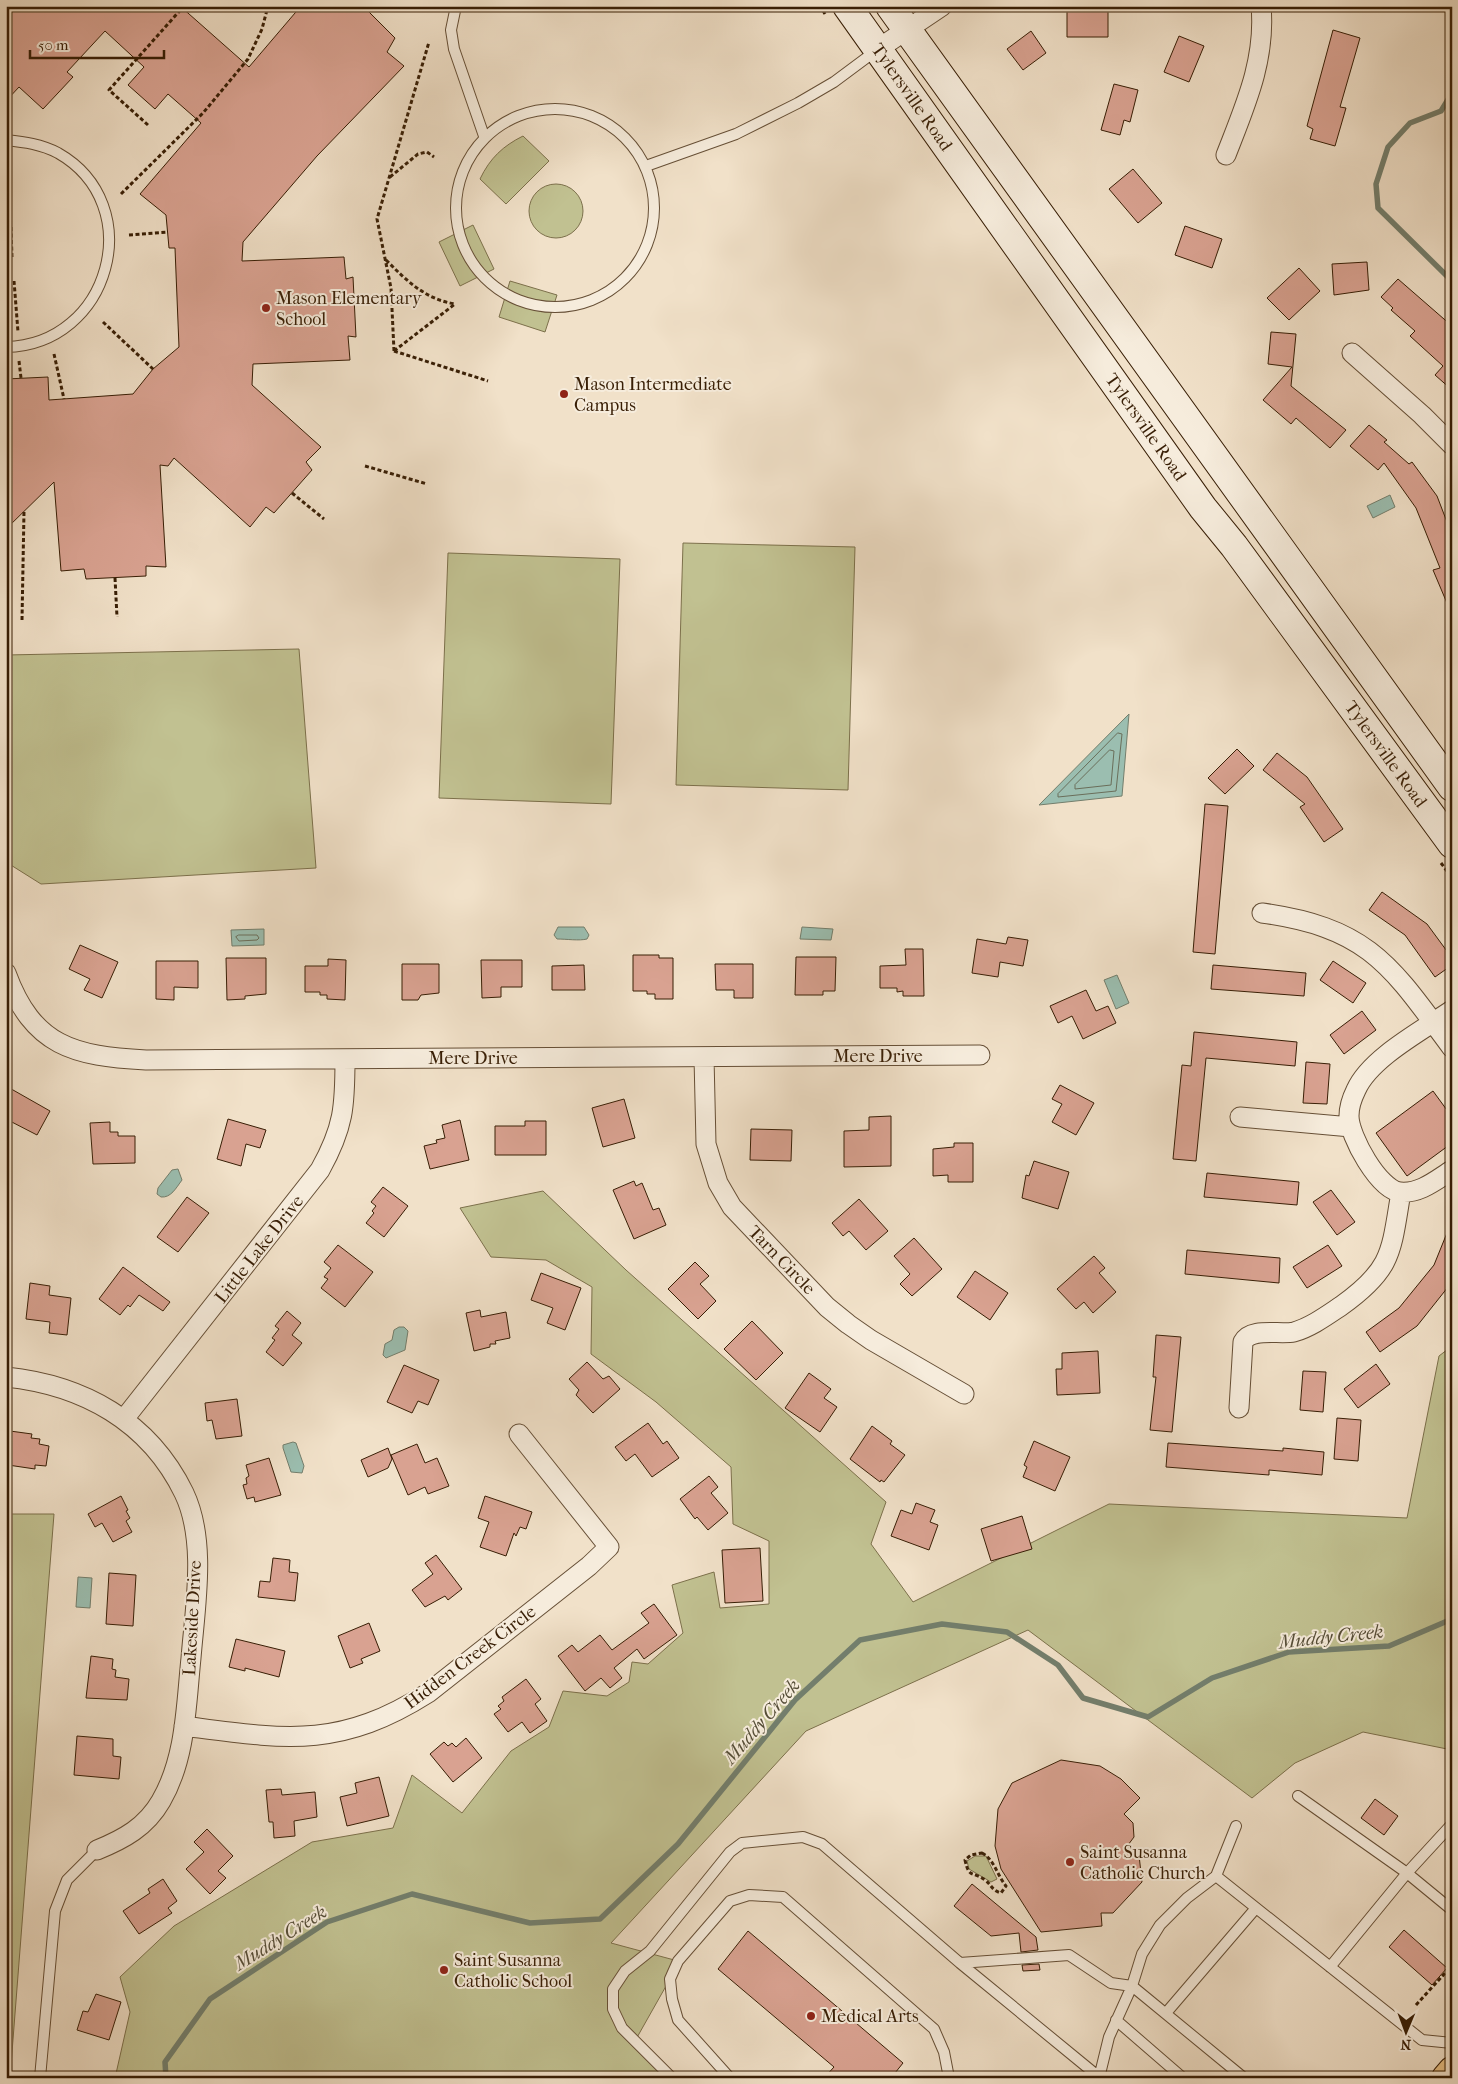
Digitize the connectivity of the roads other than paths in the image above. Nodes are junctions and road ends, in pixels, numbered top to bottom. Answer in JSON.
{"nodes":[{"id":1,"x":456,"y":6,"type":"edge"},
{"id":2,"x":847,"y":6,"type":"edge"},
{"id":3,"x":890,"y":6,"type":"edge"},
{"id":4,"x":942,"y":6,"type":"edge"},
{"id":5,"x":1261,"y":6,"type":"edge"},
{"id":6,"x":907,"y":30,"type":"junction"},
{"id":7,"x":878,"y":49,"type":"junction"},
{"id":8,"x":484,"y":136,"type":"junction"},
{"id":9,"x":6,"y":140,"type":"edge"},
{"id":10,"x":1226,"y":155,"type":"dead end"},
{"id":11,"x":646,"y":166,"type":"junction"},
{"id":12,"x":6,"y":347,"type":"edge"},
{"id":13,"x":1352,"y":353,"type":"dead end"},
{"id":14,"x":1452,"y":445,"type":"edge"},
{"id":15,"x":1452,"y":788,"type":"edge"},
{"id":16,"x":1452,"y":844,"type":"edge"},
{"id":17,"x":1262,"y":913,"type":"dead end"},
{"id":18,"x":6,"y":973,"type":"edge"},
{"id":19,"x":1452,"y":1010,"type":"edge"},
{"id":20,"x":1433,"y":1023,"type":"junction"},
{"id":21,"x":1452,"y":1048,"type":"edge"},
{"id":22,"x":980,"y":1055,"type":"dead end"},
{"id":23,"x":704,"y":1057,"type":"junction"},
{"id":24,"x":345,"y":1059,"type":"junction"},
{"id":25,"x":1240,"y":1117,"type":"dead end"},
{"id":26,"x":1351,"y":1127,"type":"junction"},
{"id":27,"x":1452,"y":1170,"type":"edge"},
{"id":28,"x":1401,"y":1192,"type":"junction"},
{"id":29,"x":6,"y":1377,"type":"edge"},
{"id":30,"x":964,"y":1394,"type":"dead end"},
{"id":31,"x":1238,"y":1408,"type":"dead end"},
{"id":32,"x":124,"y":1419,"type":"junction"},
{"id":33,"x":519,"y":1434,"type":"dead end"},
{"id":34,"x":184,"y":1726,"type":"junction"},
{"id":35,"x":1298,"y":1796,"type":"dead end"},
{"id":36,"x":1452,"y":1824,"type":"edge"},
{"id":37,"x":1236,"y":1826,"type":"dead end"},
{"id":38,"x":97,"y":1850,"type":"joint"},
{"id":39,"x":1407,"y":1873,"type":"junction"},
{"id":40,"x":1216,"y":1876,"type":"junction"},
{"id":41,"x":1256,"y":1908,"type":"junction"},
{"id":42,"x":1452,"y":1910,"type":"edge"},
{"id":43,"x":960,"y":1963,"type":"junction"},
{"id":44,"x":1330,"y":1967,"type":"junction"},
{"id":45,"x":1132,"y":1986,"type":"junction"},
{"id":46,"x":1166,"y":2014,"type":"junction"},
{"id":47,"x":1116,"y":2020,"type":"junction"},
{"id":48,"x":1452,"y":2043,"type":"edge"},
{"id":49,"x":1452,"y":2071,"type":"edge"},
{"id":50,"x":1099,"y":2077,"type":"edge"},
{"id":51,"x":1242,"y":2077,"type":"edge"},
{"id":52,"x":40,"y":2078,"type":"edge"},
{"id":53,"x":672,"y":2078,"type":"edge"},
{"id":54,"x":730,"y":2078,"type":"edge"},
{"id":55,"x":949,"y":2078,"type":"edge"},
{"id":56,"x":1183,"y":2078,"type":"edge"},
{"id":57,"x":1446,"y":2078,"type":"edge"}],
"edges":[{"from":1,"to":8,"type":"lane"},
{"from":2,"to":7,"type":"main road","name":"Tylersville Road"},
{"from":3,"to":6,"type":"main road","name":"Tylersville Road"},
{"from":4,"to":6,"type":"street"},
{"from":5,"to":10,"type":"street"},
{"from":6,"to":7,"type":"street"},
{"from":6,"to":15,"type":"main road","name":"Tylersville Road"},
{"from":7,"to":11,"type":"lane"},
{"from":7,"to":16,"type":"main road","name":"Tylersville Road"},
{"from":8,"to":11,"type":"lane"},
{"from":8,"to":11,"type":"lane"},
{"from":9,"to":12,"type":"lane"},
{"from":13,"to":14,"type":"street"},
{"from":17,"to":20,"type":"street"},
{"from":18,"to":24,"type":"street","name":"Mere Drive"},
{"from":19,"to":20,"type":"street"},
{"from":20,"to":21,"type":"street"},
{"from":20,"to":26,"type":"street"},
{"from":22,"to":23,"type":"street","name":"Mere Drive"},
{"from":23,"to":24,"type":"street","name":"Mere Drive"},
{"from":23,"to":30,"type":"street","name":"Tarn Circle"},
{"from":24,"to":32,"type":"street","name":"Little Lake Drive"},
{"from":25,"to":26,"type":"street"},
{"from":26,"to":28,"type":"street"},
{"from":27,"to":28,"type":"street"},
{"from":28,"to":31,"type":"street"},
{"from":29,"to":32,"type":"street","name":"Lakeside Drive"},
{"from":32,"to":34,"type":"street","name":"Lakeside Drive"},
{"from":33,"to":34,"type":"street","name":"Hidden Creek Circle"},
{"from":34,"to":38,"type":"street"},
{"from":35,"to":39,"type":"lane"},
{"from":36,"to":39,"type":"lane"},
{"from":37,"to":40,"type":"lane"},
{"from":38,"to":52,"type":"lane"},
{"from":39,"to":42,"type":"lane"},
{"from":39,"to":44,"type":"lane"},
{"from":40,"to":41,"type":"lane"},
{"from":40,"to":45,"type":"lane"},
{"from":41,"to":44,"type":"lane"},
{"from":41,"to":46,"type":"lane"},
{"from":43,"to":45,"type":"lane"},
{"from":43,"to":50,"type":"lane"},
{"from":43,"to":53,"type":"lane"},
{"from":44,"to":48,"type":"lane"},
{"from":45,"to":46,"type":"lane"},
{"from":45,"to":47,"type":"lane"},
{"from":46,"to":51,"type":"lane"},
{"from":47,"to":50,"type":"lane"},
{"from":47,"to":56,"type":"lane"},
{"from":49,"to":57,"type":"main road"},
{"from":54,"to":55,"type":"lane"}]}
